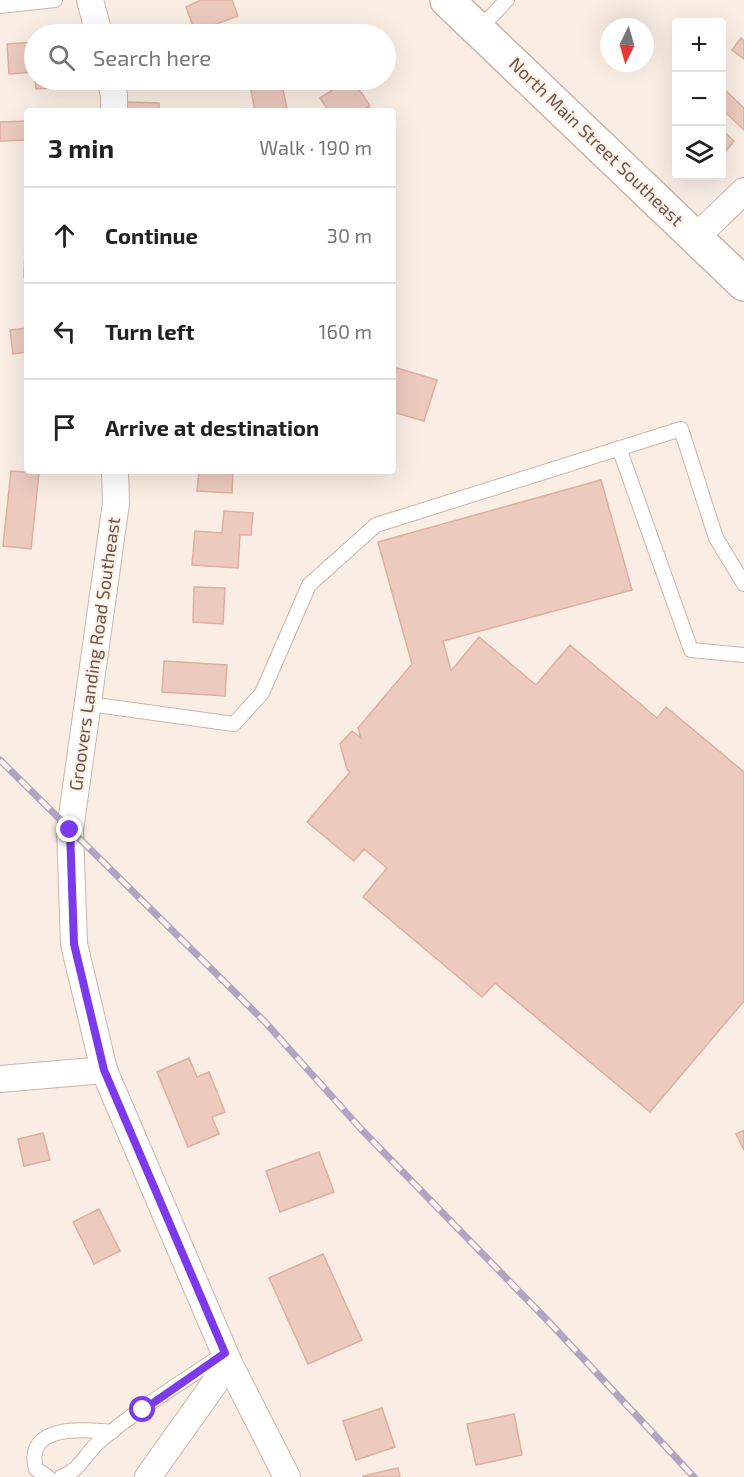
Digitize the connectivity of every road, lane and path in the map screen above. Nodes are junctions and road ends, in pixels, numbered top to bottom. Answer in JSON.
{"nodes":[{"id":1,"x":55,"y":0,"type":"edge"},
{"id":2,"x":90,"y":0,"type":"edge"},
{"id":3,"x":447,"y":0,"type":"edge"},
{"id":4,"x":507,"y":0,"type":"edge"},
{"id":5,"x":0,"y":6,"type":"edge"},
{"id":6,"x":96,"y":24,"type":"edge"},
{"id":7,"x":478,"y":30,"type":"junction"},
{"id":8,"x":113,"y":90,"type":"edge"},
{"id":9,"x":114,"y":108,"type":"edge"},
{"id":10,"x":744,"y":191,"type":"edge"},
{"id":11,"x":696,"y":237,"type":"junction"},
{"id":12,"x":744,"y":284,"type":"edge"},
{"id":13,"x":619,"y":448,"type":"junction"},
{"id":14,"x":115,"y":474,"type":"edge"},
{"id":15,"x":744,"y":584,"type":"edge"},
{"id":16,"x":744,"y":654,"type":"edge"},
{"id":17,"x":89,"y":704,"type":"junction"},
{"id":18,"x":104,"y":1070,"type":"junction"},
{"id":19,"x":0,"y":1079,"type":"edge"},
{"id":20,"x":227,"y":1358,"type":"junction"},
{"id":21,"x":112,"y":1432,"type":"junction"},
{"id":22,"x":48,"y":1477,"type":"edge"},
{"id":23,"x":61,"y":1477,"type":"edge"},
{"id":24,"x":148,"y":1477,"type":"edge"},
{"id":25,"x":287,"y":1477,"type":"edge"}],
"edges":[{"from":1,"to":5,"type":"lane"},
{"from":2,"to":6,"type":"street"},
{"from":3,"to":7,"type":"street","name":"North Main Street Southeast"},
{"from":4,"to":7,"type":"lane"},
{"from":7,"to":11,"type":"street","name":"North Main Street Southeast"},
{"from":8,"to":9,"type":"street"},
{"from":10,"to":11,"type":"street"},
{"from":11,"to":12,"type":"street","name":"North Main Street Southeast"},
{"from":13,"to":15,"type":"lane"},
{"from":13,"to":16,"type":"lane"},
{"from":13,"to":17,"type":"lane"},
{"from":14,"to":17,"type":"street","name":"Groovers Landing Road Southeast"},
{"from":17,"to":18,"type":"street","name":"Groovers Landing Road Southeast"},
{"from":18,"to":19,"type":"street"},
{"from":18,"to":20,"type":"street","name":"Groovers Landing Road Southeast"},
{"from":20,"to":21,"type":"lane"},
{"from":20,"to":24,"type":"street"},
{"from":20,"to":25,"type":"street","name":"Groovers Landing Road Southeast"},
{"from":21,"to":22,"type":"lane"},
{"from":21,"to":23,"type":"lane"}]}
